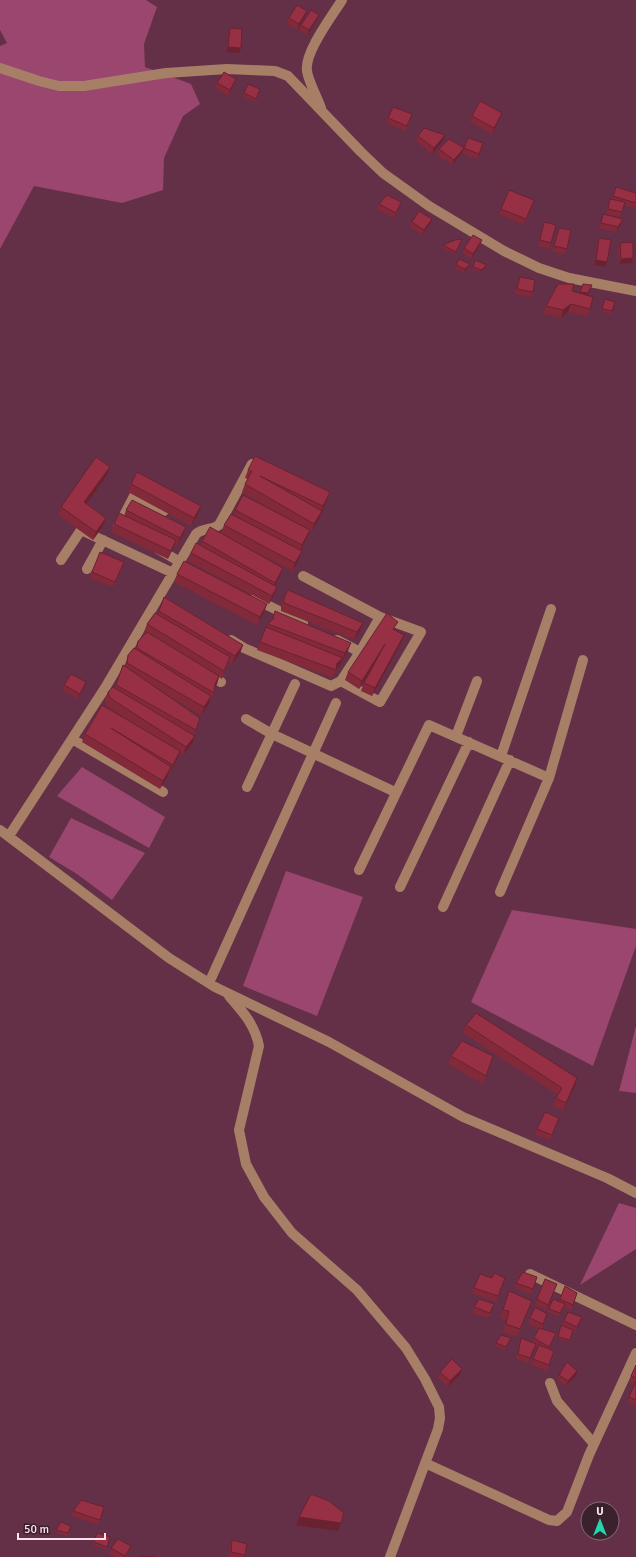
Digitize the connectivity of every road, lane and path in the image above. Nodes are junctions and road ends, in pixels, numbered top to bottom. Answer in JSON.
{"nodes":[{"id":1,"x":342,"y":0,"type":"edge"},
{"id":2,"x":0,"y":68,"type":"edge"},
{"id":3,"x":322,"y":110,"type":"junction"},
{"id":4,"x":636,"y":291,"type":"edge"},
{"id":5,"x":252,"y":464,"type":"edge"},
{"id":6,"x":174,"y":516,"type":"edge"},
{"id":7,"x":188,"y":523,"type":"edge"},
{"id":8,"x":214,"y":528,"type":"junction"},
{"id":9,"x":201,"y":530,"type":"junction"},
{"id":10,"x":124,"y":531,"type":"edge"},
{"id":11,"x":228,"y":535,"type":"edge"},
{"id":12,"x":103,"y":540,"type":"junction"},
{"id":13,"x":150,"y":545,"type":"edge"},
{"id":14,"x":61,"y":560,"type":"dead end"},
{"id":15,"x":180,"y":562,"type":"junction"},
{"id":16,"x":87,"y":569,"type":"dead end"},
{"id":17,"x":173,"y":573,"type":"junction"},
{"id":18,"x":303,"y":576,"type":"dead end"},
{"id":19,"x":243,"y":594,"type":"edge"},
{"id":20,"x":551,"y":609,"type":"dead end"},
{"id":21,"x":380,"y":617,"type":"junction"},
{"id":22,"x":314,"y":629,"type":"edge"},
{"id":23,"x":224,"y":636,"type":"edge"},
{"id":24,"x":328,"y":636,"type":"edge"},
{"id":25,"x":360,"y":652,"type":"junction"},
{"id":26,"x":583,"y":660,"type":"dead end"},
{"id":27,"x":195,"y":668,"type":"edge"},
{"id":28,"x":340,"y":681,"type":"junction"},
{"id":29,"x":476,"y":681,"type":"dead end"},
{"id":30,"x":221,"y":682,"type":"dead end"},
{"id":31,"x":295,"y":684,"type":"dead end"},
{"id":32,"x":336,"y":703,"type":"dead end"},
{"id":33,"x":246,"y":719,"type":"dead end"},
{"id":34,"x":272,"y":734,"type":"junction"},
{"id":35,"x":456,"y":736,"type":"junction"},
{"id":36,"x":72,"y":740,"type":"junction"},
{"id":37,"x":469,"y":742,"type":"junction"},
{"id":38,"x":313,"y":753,"type":"junction"},
{"id":39,"x":506,"y":758,"type":"junction"},
{"id":40,"x":549,"y":778,"type":"junction"},
{"id":41,"x":246,"y":787,"type":"dead end"},
{"id":42,"x":163,"y":792,"type":"dead end"},
{"id":43,"x":395,"y":792,"type":"junction"},
{"id":44,"x":0,"y":830,"type":"edge"},
{"id":45,"x":9,"y":836,"type":"junction"},
{"id":46,"x":359,"y":870,"type":"dead end"},
{"id":47,"x":400,"y":887,"type":"dead end"},
{"id":48,"x":500,"y":892,"type":"dead end"},
{"id":49,"x":443,"y":907,"type":"dead end"},
{"id":50,"x":209,"y":984,"type":"junction"},
{"id":51,"x":227,"y":993,"type":"junction"},
{"id":52,"x":636,"y":1193,"type":"edge"},
{"id":53,"x":530,"y":1274,"type":"edge"},
{"id":54,"x":636,"y":1325,"type":"edge"},
{"id":55,"x":636,"y":1353,"type":"edge"},
{"id":56,"x":550,"y":1383,"type":"dead end"},
{"id":57,"x":594,"y":1444,"type":"junction"},
{"id":58,"x":425,"y":1463,"type":"junction"},
{"id":59,"x":390,"y":1557,"type":"edge"}],
"edges":[{"from":1,"to":3,"type":"street"},
{"from":2,"to":3,"type":"street"},
{"from":3,"to":4,"type":"street"},
{"from":5,"to":8,"type":"street"},
{"from":6,"to":10,"type":"street"},
{"from":7,"to":9,"type":"street"},
{"from":8,"to":9,"type":"street"},
{"from":8,"to":11,"type":"street"},
{"from":9,"to":15,"type":"street"},
{"from":12,"to":14,"type":"street"},
{"from":12,"to":16,"type":"street"},
{"from":12,"to":17,"type":"street"},
{"from":13,"to":15,"type":"street"},
{"from":15,"to":17,"type":"street"},
{"from":17,"to":36,"type":"street"},
{"from":18,"to":21,"type":"street"},
{"from":19,"to":22,"type":"street"},
{"from":20,"to":39,"type":"street"},
{"from":21,"to":25,"type":"street"},
{"from":21,"to":28,"type":"street"},
{"from":23,"to":28,"type":"street"},
{"from":24,"to":25,"type":"street"},
{"from":25,"to":28,"type":"street"},
{"from":26,"to":40,"type":"street"},
{"from":27,"to":30,"type":"street"},
{"from":29,"to":35,"type":"street"},
{"from":31,"to":34,"type":"street"},
{"from":32,"to":38,"type":"street"},
{"from":33,"to":34,"type":"street"},
{"from":34,"to":38,"type":"street"},
{"from":34,"to":41,"type":"street"},
{"from":35,"to":37,"type":"street"},
{"from":35,"to":43,"type":"street"},
{"from":36,"to":42,"type":"street"},
{"from":36,"to":45,"type":"street"},
{"from":37,"to":39,"type":"street"},
{"from":37,"to":47,"type":"street"},
{"from":38,"to":43,"type":"street"},
{"from":38,"to":50,"type":"street"},
{"from":39,"to":40,"type":"street"},
{"from":39,"to":49,"type":"street"},
{"from":40,"to":48,"type":"street"},
{"from":43,"to":46,"type":"street"},
{"from":44,"to":45,"type":"street"},
{"from":45,"to":50,"type":"street"},
{"from":50,"to":51,"type":"street"},
{"from":51,"to":52,"type":"street"},
{"from":51,"to":58,"type":"street"},
{"from":53,"to":54,"type":"street"},
{"from":55,"to":57,"type":"street"},
{"from":56,"to":57,"type":"street"},
{"from":57,"to":58,"type":"street"},
{"from":58,"to":59,"type":"street"}]}
